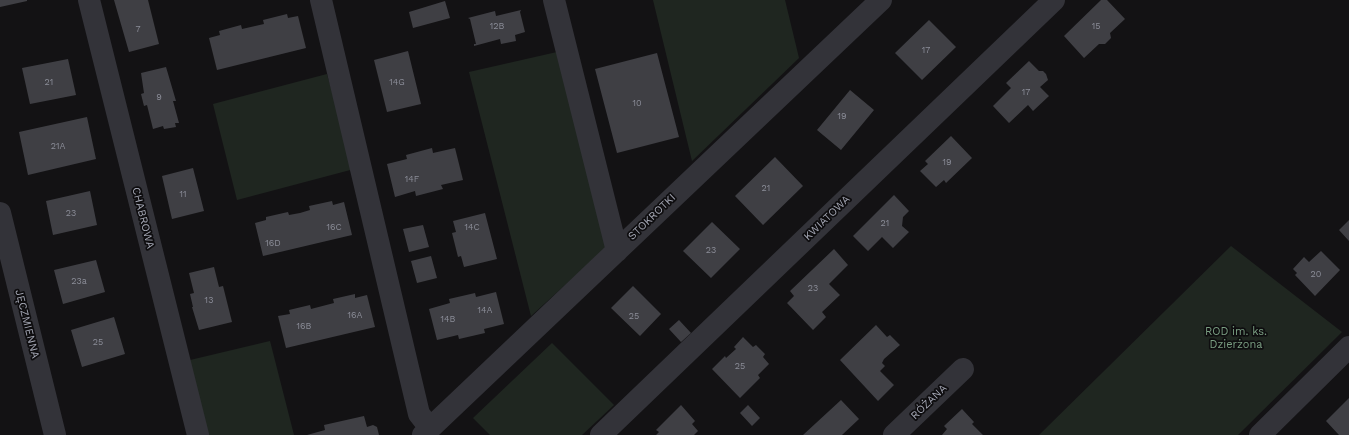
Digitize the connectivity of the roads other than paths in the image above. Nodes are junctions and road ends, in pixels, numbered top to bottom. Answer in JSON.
{"nodes":[{"id":1,"x":89,"y":0,"type":"edge"},
{"id":2,"x":321,"y":0,"type":"edge"},
{"id":3,"x":554,"y":0,"type":"edge"},
{"id":4,"x":881,"y":0,"type":"edge"},
{"id":5,"x":1054,"y":0,"type":"edge"},
{"id":6,"x":0,"y":213,"type":"edge"},
{"id":7,"x":616,"y":251,"type":"junction"},
{"id":8,"x":1349,"y":347,"type":"edge"},
{"id":9,"x":963,"y":369,"type":"dead end"},
{"id":10,"x":427,"y":432,"type":"edge"},
{"id":11,"x":55,"y":435,"type":"edge"},
{"id":12,"x":198,"y":435,"type":"edge"},
{"id":13,"x":601,"y":435,"type":"edge"},
{"id":14,"x":894,"y":435,"type":"edge"},
{"id":15,"x":1260,"y":435,"type":"edge"}],
"edges":[{"from":1,"to":12,"type":"street","name":"CHABROWA"},
{"from":2,"to":10,"type":"street"},
{"from":3,"to":7,"type":"street"},
{"from":4,"to":7,"type":"street","name":"STOKROTKI"},
{"from":5,"to":13,"type":"street","name":"KWIATOWA"},
{"from":6,"to":11,"type":"street","name":"JĘCZMIENNA"},
{"from":7,"to":10,"type":"street","name":"STOKROTKI"},
{"from":8,"to":15,"type":"street"},
{"from":9,"to":14,"type":"street","name":"RÓŻANA"}]}
